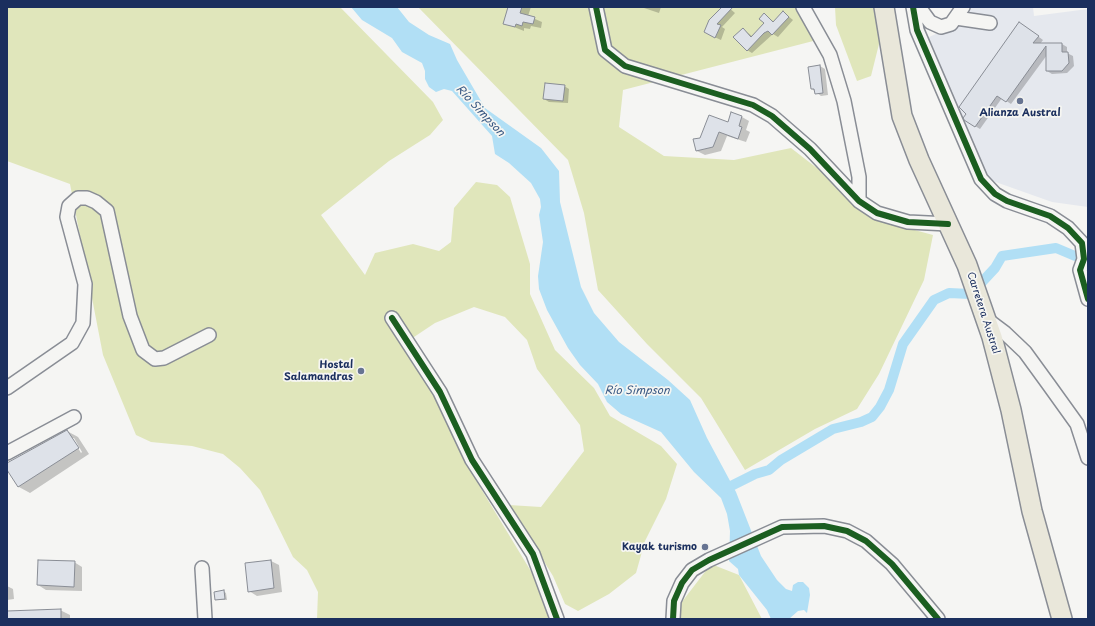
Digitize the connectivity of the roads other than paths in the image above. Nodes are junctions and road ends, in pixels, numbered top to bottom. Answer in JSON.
{"nodes":[{"id":1,"x":596,"y":7,"type":"edge"},
{"id":2,"x":803,"y":7,"type":"edge"},
{"id":3,"x":913,"y":7,"type":"edge"},
{"id":4,"x":919,"y":7,"type":"edge"},
{"id":5,"x":885,"y":9,"type":"edge"},
{"id":6,"x":960,"y":12,"type":"edge"},
{"id":7,"x":990,"y":23,"type":"dead end"},
{"id":8,"x":859,"y":201,"type":"junction"},
{"id":9,"x":948,"y":224,"type":"junction"},
{"id":10,"x":1088,"y":298,"type":"edge"},
{"id":11,"x":392,"y":318,"type":"dead end"},
{"id":12,"x":985,"y":318,"type":"junction"},
{"id":13,"x":209,"y":335,"type":"dead end"},
{"id":14,"x":7,"y":388,"type":"edge"},
{"id":15,"x":74,"y":417,"type":"dead end"},
{"id":16,"x":7,"y":453,"type":"edge"},
{"id":17,"x":1088,"y":458,"type":"edge"},
{"id":18,"x":202,"y":568,"type":"dead end"},
{"id":19,"x":205,"y":619,"type":"edge"},
{"id":20,"x":557,"y":619,"type":"edge"},
{"id":21,"x":673,"y":619,"type":"edge"},
{"id":22,"x":938,"y":619,"type":"edge"},
{"id":23,"x":1062,"y":619,"type":"edge"}],
"edges":[{"from":1,"to":8,"type":"street"},
{"from":2,"to":8,"type":"street"},
{"from":3,"to":10,"type":"street"},
{"from":4,"to":6,"type":"street"},
{"from":5,"to":9,"type":"highway","name":"Carretera Austral"},
{"from":6,"to":7,"type":"street"},
{"from":8,"to":9,"type":"street"},
{"from":9,"to":12,"type":"highway","name":"Carretera Austral"},
{"from":11,"to":20,"type":"street"},
{"from":12,"to":17,"type":"street"},
{"from":12,"to":23,"type":"highway","name":"Carretera Austral"},
{"from":13,"to":14,"type":"street"},
{"from":15,"to":16,"type":"street"},
{"from":18,"to":19,"type":"street"},
{"from":21,"to":22,"type":"street"}]}
